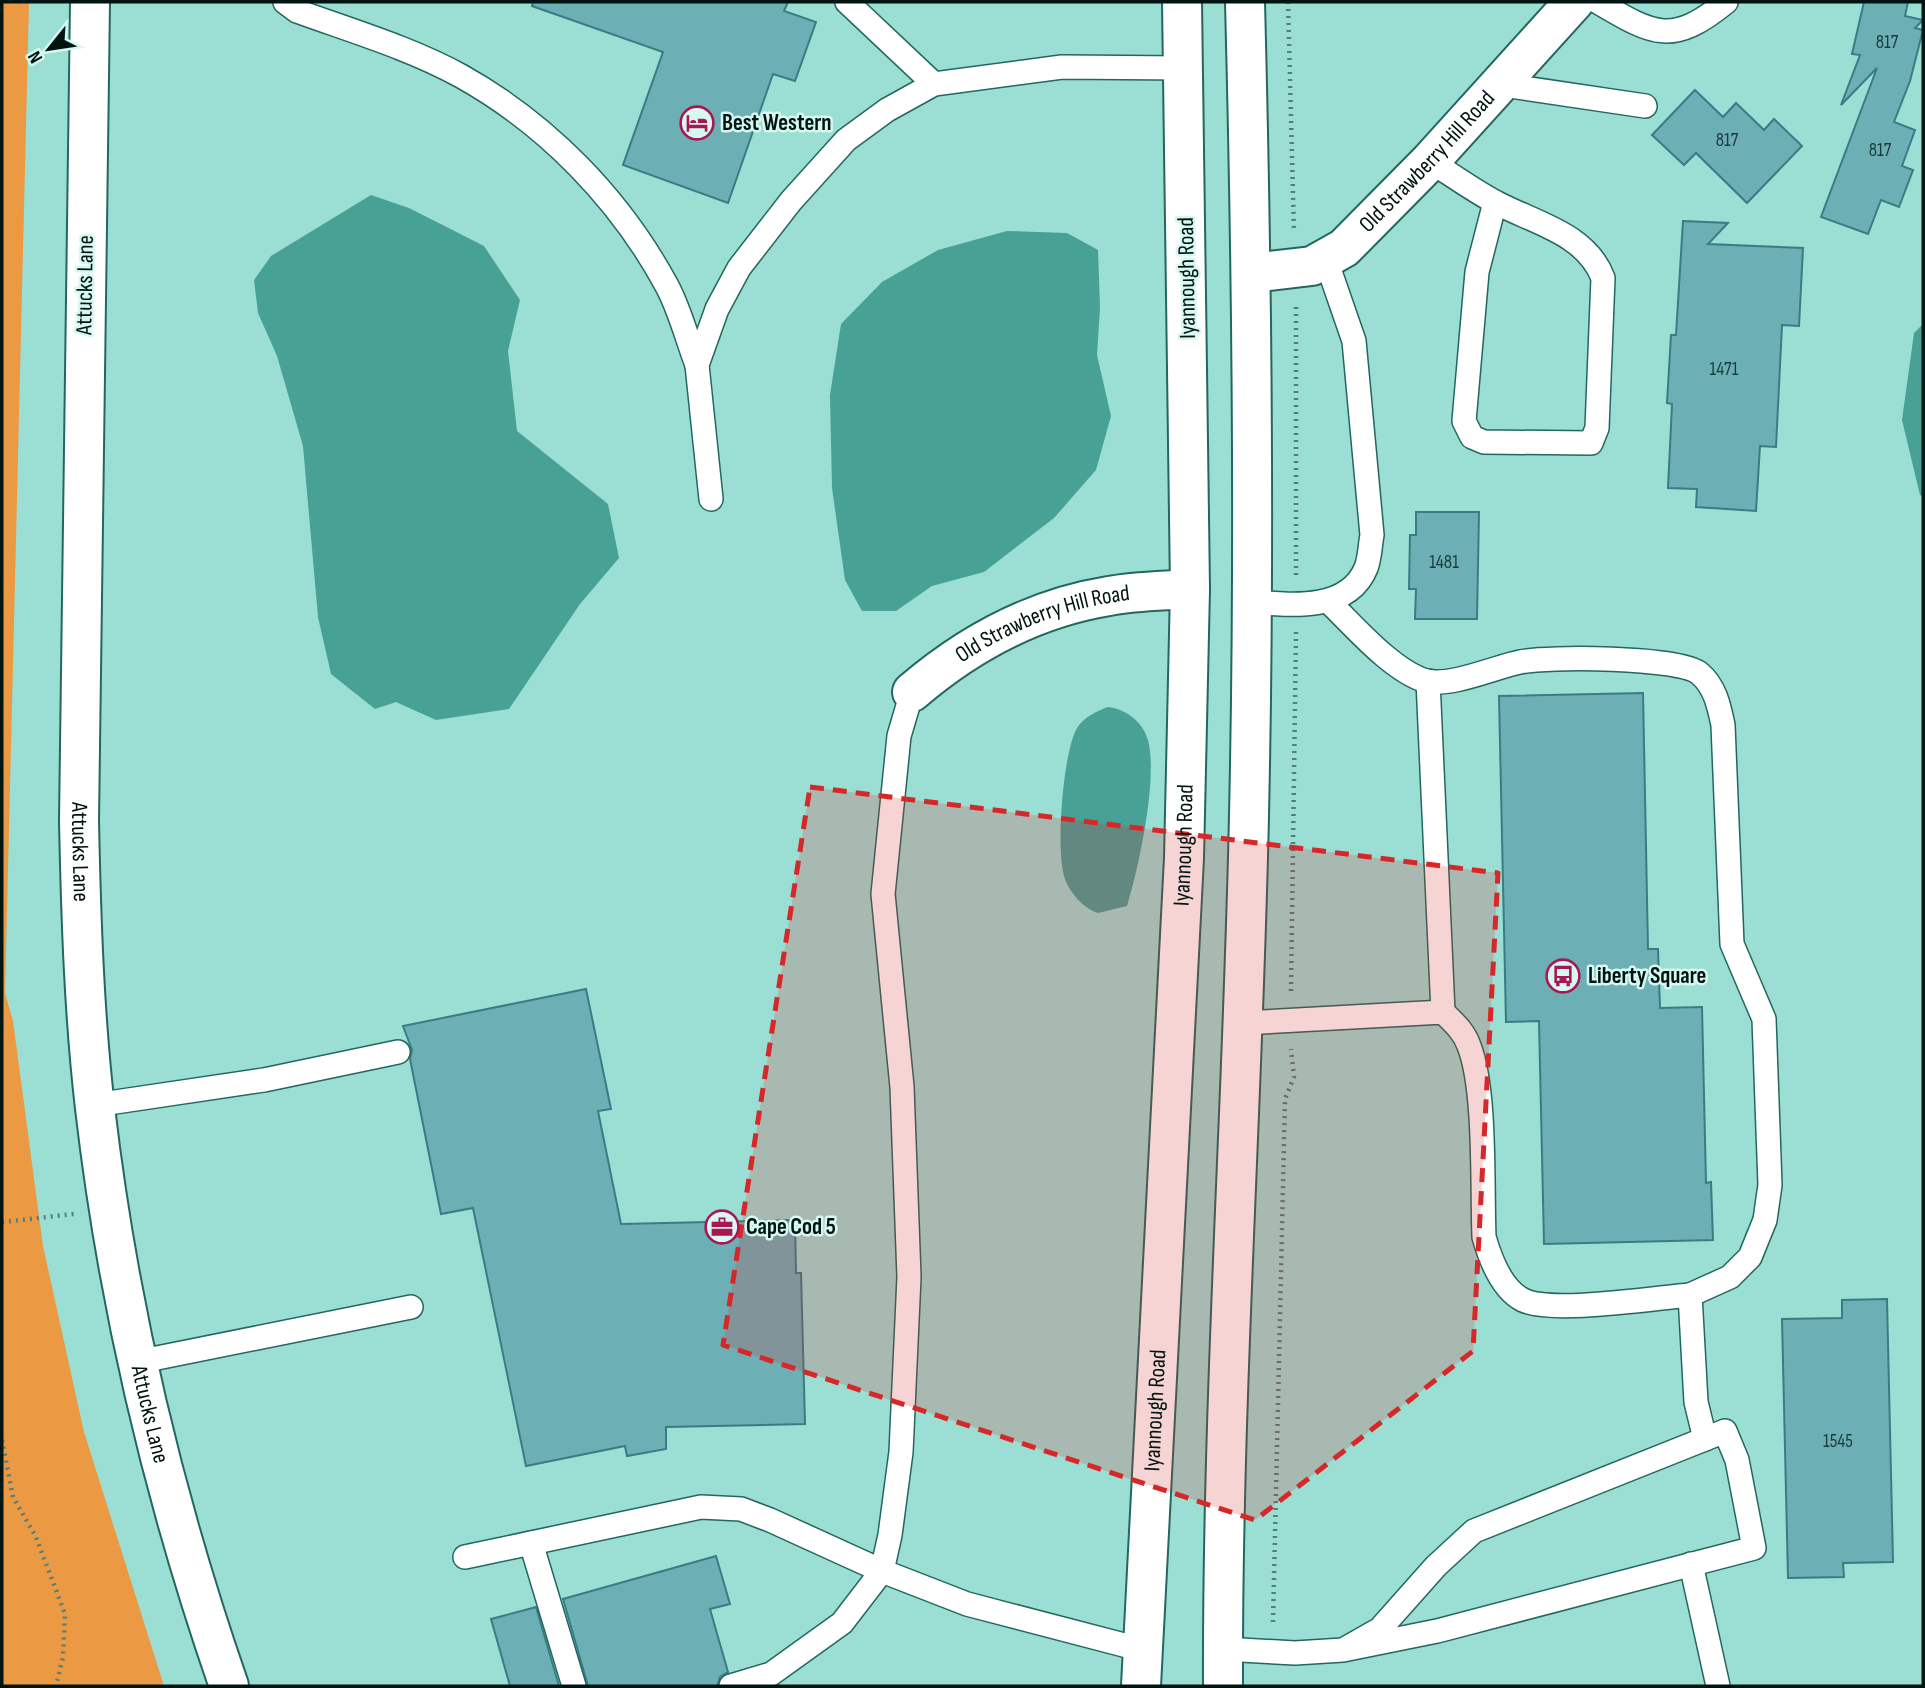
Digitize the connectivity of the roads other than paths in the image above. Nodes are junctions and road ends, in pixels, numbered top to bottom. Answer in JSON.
{"nodes":[{"id":1,"x":90,"y":2,"type":"edge"},
{"id":2,"x":285,"y":2,"type":"edge"},
{"id":3,"x":847,"y":2,"type":"edge"},
{"id":4,"x":1182,"y":2,"type":"edge"},
{"id":5,"x":1245,"y":2,"type":"edge"},
{"id":6,"x":1574,"y":2,"type":"edge"},
{"id":7,"x":1598,"y":2,"type":"edge"},
{"id":8,"x":1726,"y":2,"type":"edge"},
{"id":9,"x":1183,"y":68,"type":"junction"},
{"id":10,"x":934,"y":84,"type":"junction"},
{"id":11,"x":1497,"y":85,"type":"junction"},
{"id":12,"x":1645,"y":106,"type":"dead end"},
{"id":13,"x":1430,"y":161,"type":"junction"},
{"id":14,"x":1494,"y":202,"type":"junction"},
{"id":15,"x":1326,"y":260,"type":"junction"},
{"id":16,"x":1252,"y":273,"type":"junction"},
{"id":17,"x":697,"y":365,"type":"junction"},
{"id":18,"x":711,"y":499,"type":"dead end"},
{"id":19,"x":1190,"y":589,"type":"junction"},
{"id":20,"x":1328,"y":601,"type":"junction"},
{"id":21,"x":1252,"y":602,"type":"junction"},
{"id":22,"x":1428,"y":681,"type":"junction"},
{"id":23,"x":912,"y":692,"type":"joint"},
{"id":24,"x":1443,"y":1012,"type":"junction"},
{"id":25,"x":1243,"y":1023,"type":"junction"},
{"id":26,"x":398,"y":1052,"type":"dead end"},
{"id":27,"x":95,"y":1105,"type":"junction"},
{"id":28,"x":1690,"y":1295,"type":"junction"},
{"id":29,"x":411,"y":1307,"type":"dead end"},
{"id":30,"x":136,"y":1362,"type":"junction"},
{"id":31,"x":1704,"y":1439,"type":"junction"},
{"id":32,"x":531,"y":1543,"type":"junction"},
{"id":33,"x":464,"y":1557,"type":"dead end"},
{"id":34,"x":1690,"y":1564,"type":"junction"},
{"id":35,"x":882,"y":1572,"type":"junction"},
{"id":36,"x":1343,"y":1650,"type":"junction"},
{"id":37,"x":1142,"y":1668,"type":"edge"},
{"id":38,"x":1223,"y":1668,"type":"edge"},
{"id":39,"x":229,"y":1686,"type":"edge"},
{"id":40,"x":574,"y":1686,"type":"edge"},
{"id":41,"x":731,"y":1686,"type":"edge"},
{"id":42,"x":1718,"y":1686,"type":"edge"}],
"edges":[{"from":1,"to":27,"type":"main road","name":"Attucks Lane"},
{"from":2,"to":17,"type":"lane"},
{"from":3,"to":10,"type":"lane"},
{"from":4,"to":9,"type":"main road","name":"Iyannough Road"},
{"from":5,"to":16,"type":"main road"},
{"from":6,"to":11,"type":"main road","name":"Old Strawberry Hill Road"},
{"from":7,"to":8,"type":"lane"},
{"from":9,"to":10,"type":"lane"},
{"from":9,"to":19,"type":"main road","name":"Iyannough Road"},
{"from":10,"to":17,"type":"lane"},
{"from":11,"to":12,"type":"lane"},
{"from":11,"to":13,"type":"main road","name":"Old Strawberry Hill Road"},
{"from":13,"to":14,"type":"lane"},
{"from":13,"to":15,"type":"main road","name":"Old Strawberry Hill Road"},
{"from":14,"to":14,"type":"lane"},
{"from":15,"to":16,"type":"main road","name":"Old Strawberry Hill Road"},
{"from":15,"to":20,"type":"lane"},
{"from":16,"to":21,"type":"main road"},
{"from":17,"to":18,"type":"lane"},
{"from":19,"to":23,"type":"main road","name":"Old Strawberry Hill Road"},
{"from":19,"to":37,"type":"main road","name":"Iyannough Road"},
{"from":20,"to":21,"type":"lane"},
{"from":20,"to":22,"type":"lane"},
{"from":21,"to":25,"type":"main road"},
{"from":22,"to":24,"type":"lane"},
{"from":22,"to":28,"type":"lane"},
{"from":23,"to":35,"type":"lane"},
{"from":24,"to":25,"type":"lane"},
{"from":24,"to":28,"type":"lane"},
{"from":25,"to":38,"type":"main road"},
{"from":26,"to":27,"type":"lane"},
{"from":27,"to":30,"type":"main road","name":"Attucks Lane"},
{"from":28,"to":31,"type":"lane"},
{"from":29,"to":30,"type":"lane"},
{"from":30,"to":39,"type":"main road","name":"Attucks Lane"},
{"from":31,"to":34,"type":"lane"},
{"from":31,"to":36,"type":"lane"},
{"from":32,"to":33,"type":"lane"},
{"from":32,"to":35,"type":"lane"},
{"from":32,"to":40,"type":"lane"},
{"from":34,"to":36,"type":"lane"},
{"from":34,"to":42,"type":"lane"},
{"from":35,"to":37,"type":"lane"},
{"from":35,"to":41,"type":"lane"},
{"from":36,"to":38,"type":"lane"}]}
